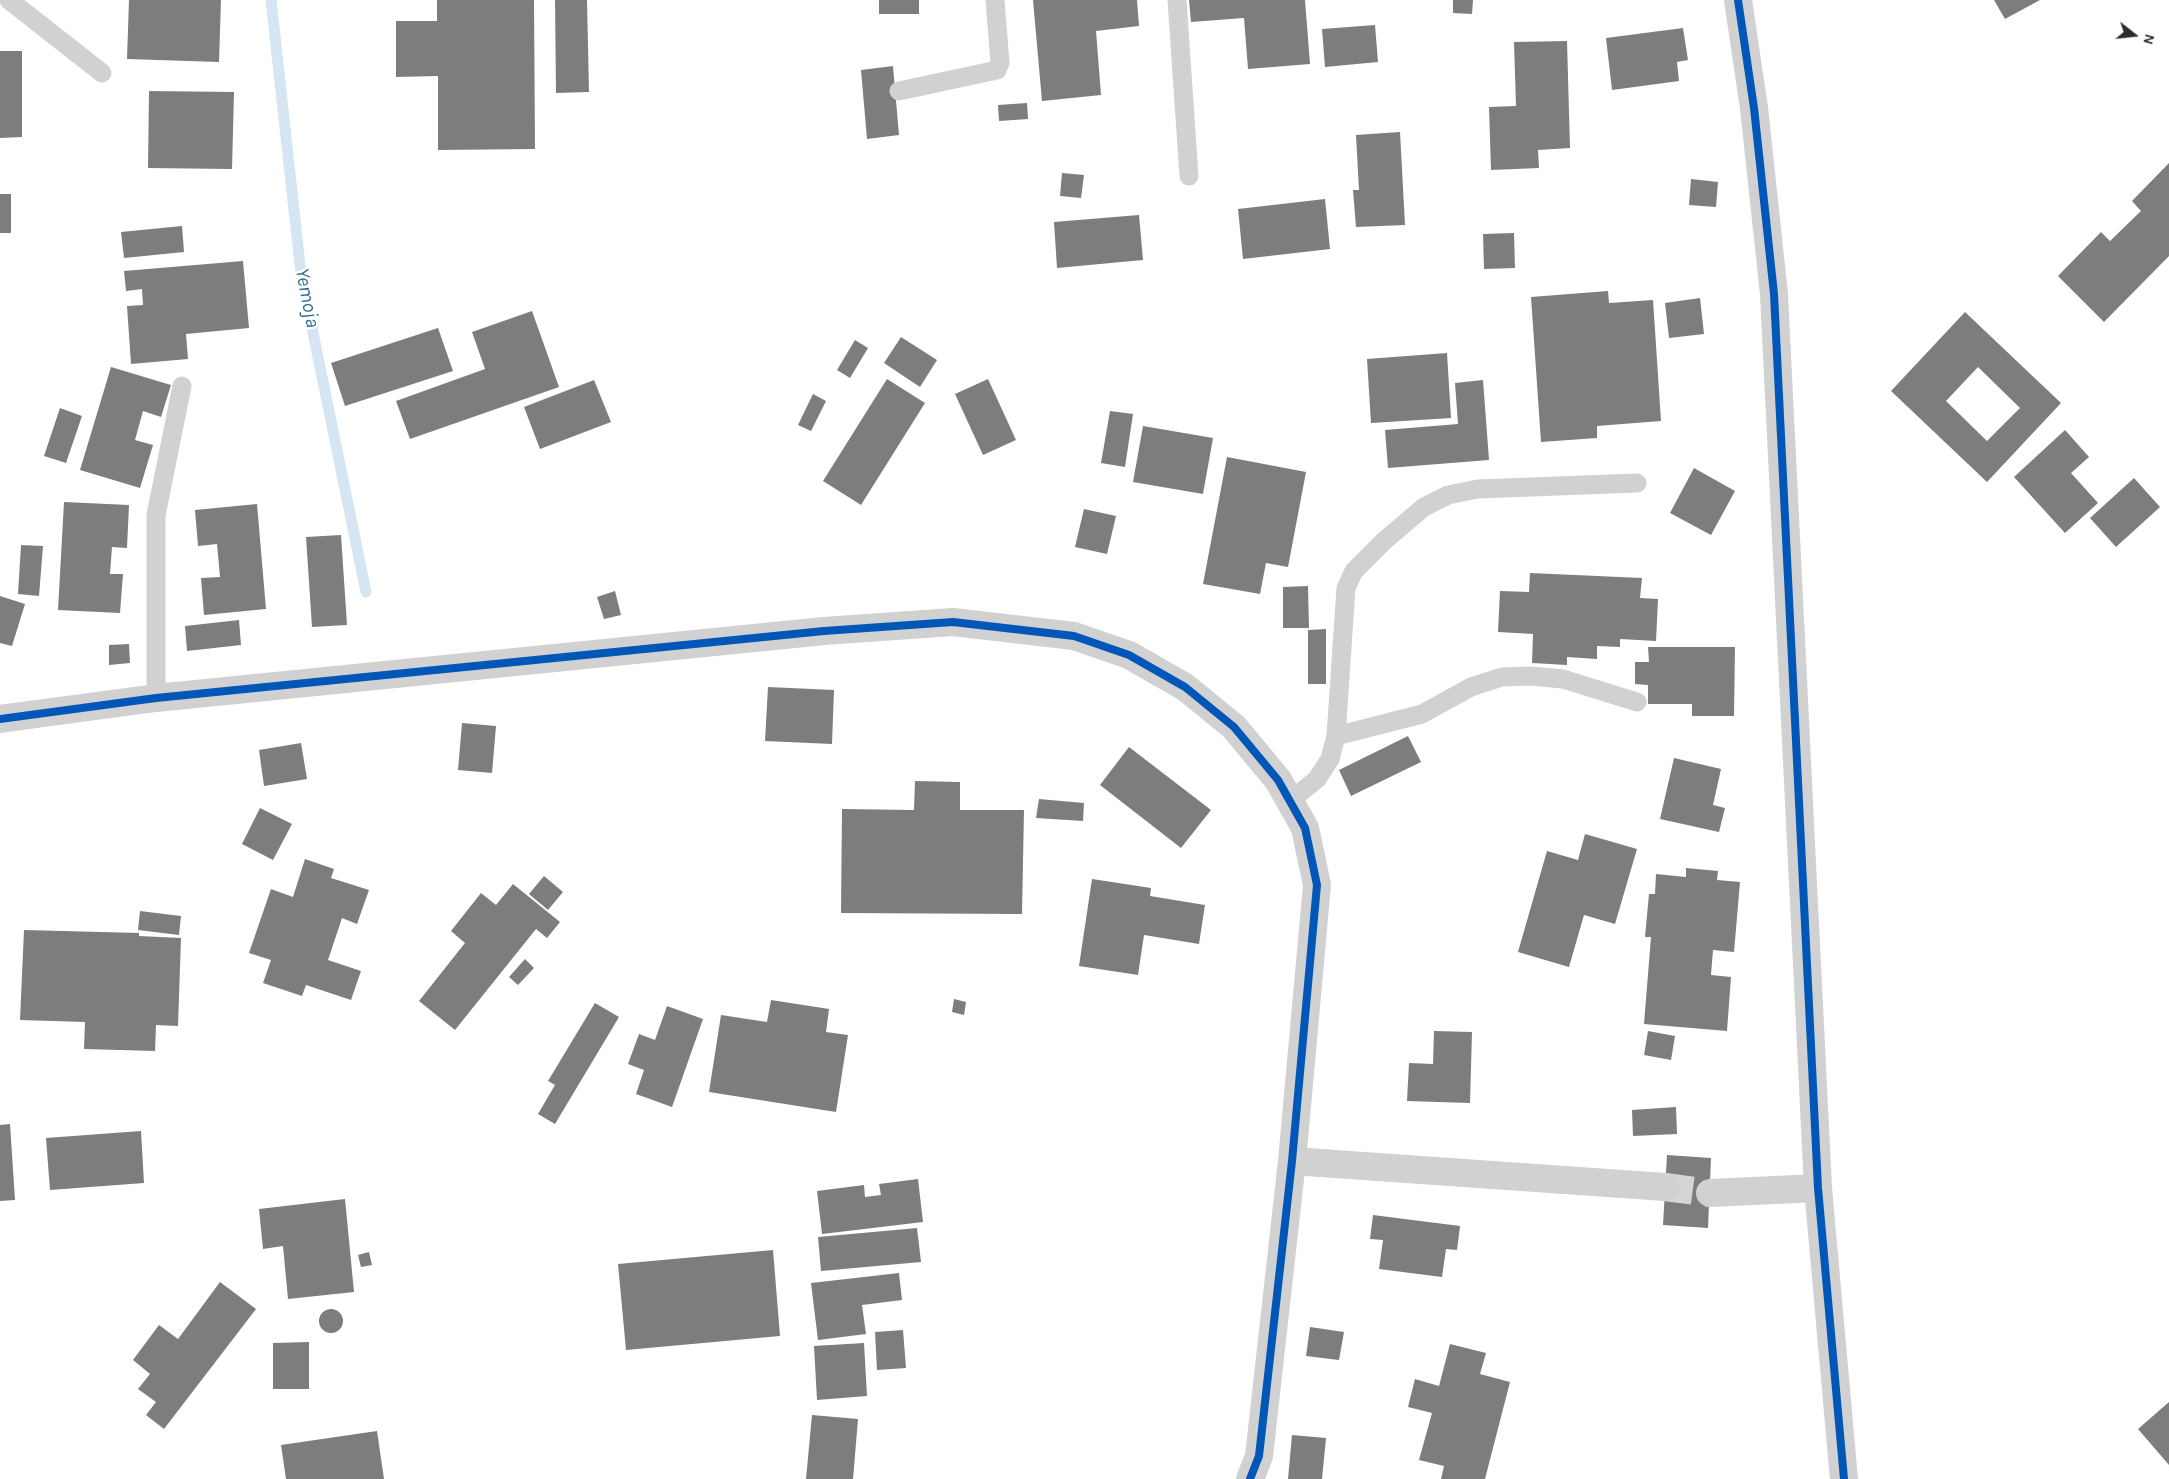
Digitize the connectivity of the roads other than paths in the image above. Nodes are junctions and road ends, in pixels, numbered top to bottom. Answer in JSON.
{"nodes":[{"id":1,"x":9,"y":0,"type":"edge"},
{"id":2,"x":995,"y":0,"type":"edge"},
{"id":3,"x":1177,"y":0,"type":"edge"},
{"id":4,"x":1738,"y":0,"type":"edge"},
{"id":5,"x":102,"y":73,"type":"dead end"},
{"id":6,"x":899,"y":91,"type":"dead end"},
{"id":7,"x":1189,"y":176,"type":"dead end"},
{"id":8,"x":182,"y":386,"type":"dead end"},
{"id":9,"x":1637,"y":483,"type":"dead end"},
{"id":10,"x":156,"y":698,"type":"junction"},
{"id":11,"x":1637,"y":702,"type":"dead end"},
{"id":12,"x":0,"y":719,"type":"edge"},
{"id":13,"x":1336,"y":736,"type":"junction"},
{"id":14,"x":1290,"y":801,"type":"junction"},
{"id":15,"x":1292,"y":1161,"type":"junction"},
{"id":16,"x":1665,"y":1187,"type":"tunnel mouth"},
{"id":17,"x":1818,"y":1188,"type":"junction"},
{"id":18,"x":1710,"y":1193,"type":"tunnel mouth"},
{"id":19,"x":1250,"y":1479,"type":"edge"},
{"id":20,"x":1844,"y":1479,"type":"edge"}],
"edges":[{"from":1,"to":5,"type":"lane"},
{"from":2,"to":6,"type":"lane"},
{"from":3,"to":7,"type":"lane"},
{"from":4,"to":17,"type":"street"},
{"from":8,"to":10,"type":"lane"},
{"from":9,"to":13,"type":"lane"},
{"from":10,"to":12,"type":"street"},
{"from":10,"to":14,"type":"street"},
{"from":11,"to":13,"type":"lane"},
{"from":13,"to":14,"type":"lane"},
{"from":14,"to":15,"type":"street"},
{"from":15,"to":16,"type":"street"},
{"from":15,"to":19,"type":"street"},
{"from":17,"to":18,"type":"street"},
{"from":17,"to":20,"type":"street"}]}
